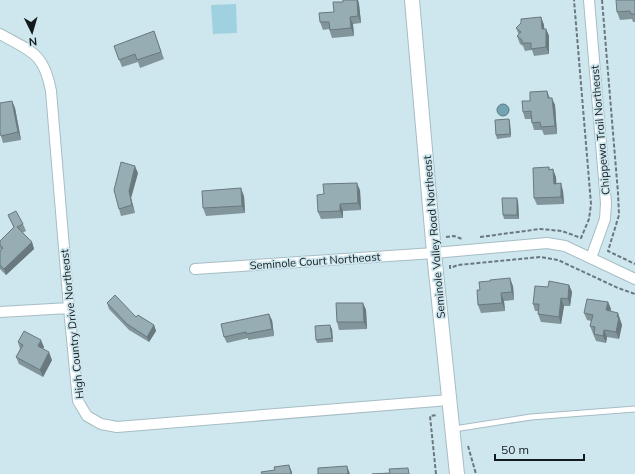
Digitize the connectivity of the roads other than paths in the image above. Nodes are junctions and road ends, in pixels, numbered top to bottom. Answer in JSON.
{"nodes":[{"id":1,"x":412,"y":0,"type":"edge"},
{"id":2,"x":589,"y":0,"type":"edge"},
{"id":3,"x":0,"y":34,"type":"edge"},
{"id":4,"x":434,"y":253,"type":"junction"},
{"id":5,"x":591,"y":258,"type":"junction"},
{"id":6,"x":195,"y":269,"type":"dead end"},
{"id":7,"x":635,"y":279,"type":"edge"},
{"id":8,"x":69,"y":308,"type":"junction"},
{"id":9,"x":0,"y":312,"type":"edge"},
{"id":10,"x":449,"y":400,"type":"junction"},
{"id":11,"x":635,"y":409,"type":"edge"},
{"id":12,"x":459,"y":428,"type":"junction"},
{"id":13,"x":457,"y":474,"type":"edge"}],
"edges":[{"from":1,"to":4,"type":"street","name":"Seminole Valley Road Northeast"},
{"from":2,"to":5,"type":"street","name":"Chippewa Trail Northeast"},
{"from":3,"to":8,"type":"street","name":"High Country Drive Northeast"},
{"from":4,"to":5,"type":"street","name":"Seminole Court Northeast"},
{"from":4,"to":6,"type":"street","name":"Seminole Court Northeast"},
{"from":4,"to":10,"type":"street","name":"Seminole Valley Road Northeast"},
{"from":5,"to":7,"type":"street","name":"Seminole Court Northeast"},
{"from":8,"to":9,"type":"street"},
{"from":8,"to":10,"type":"street","name":"High Country Drive Northeast"},
{"from":10,"to":12,"type":"street","name":"Seminole Valley Road Northeast"},
{"from":11,"to":12,"type":"lane"},
{"from":12,"to":13,"type":"street","name":"Seminole Valley Road Northeast"}]}
